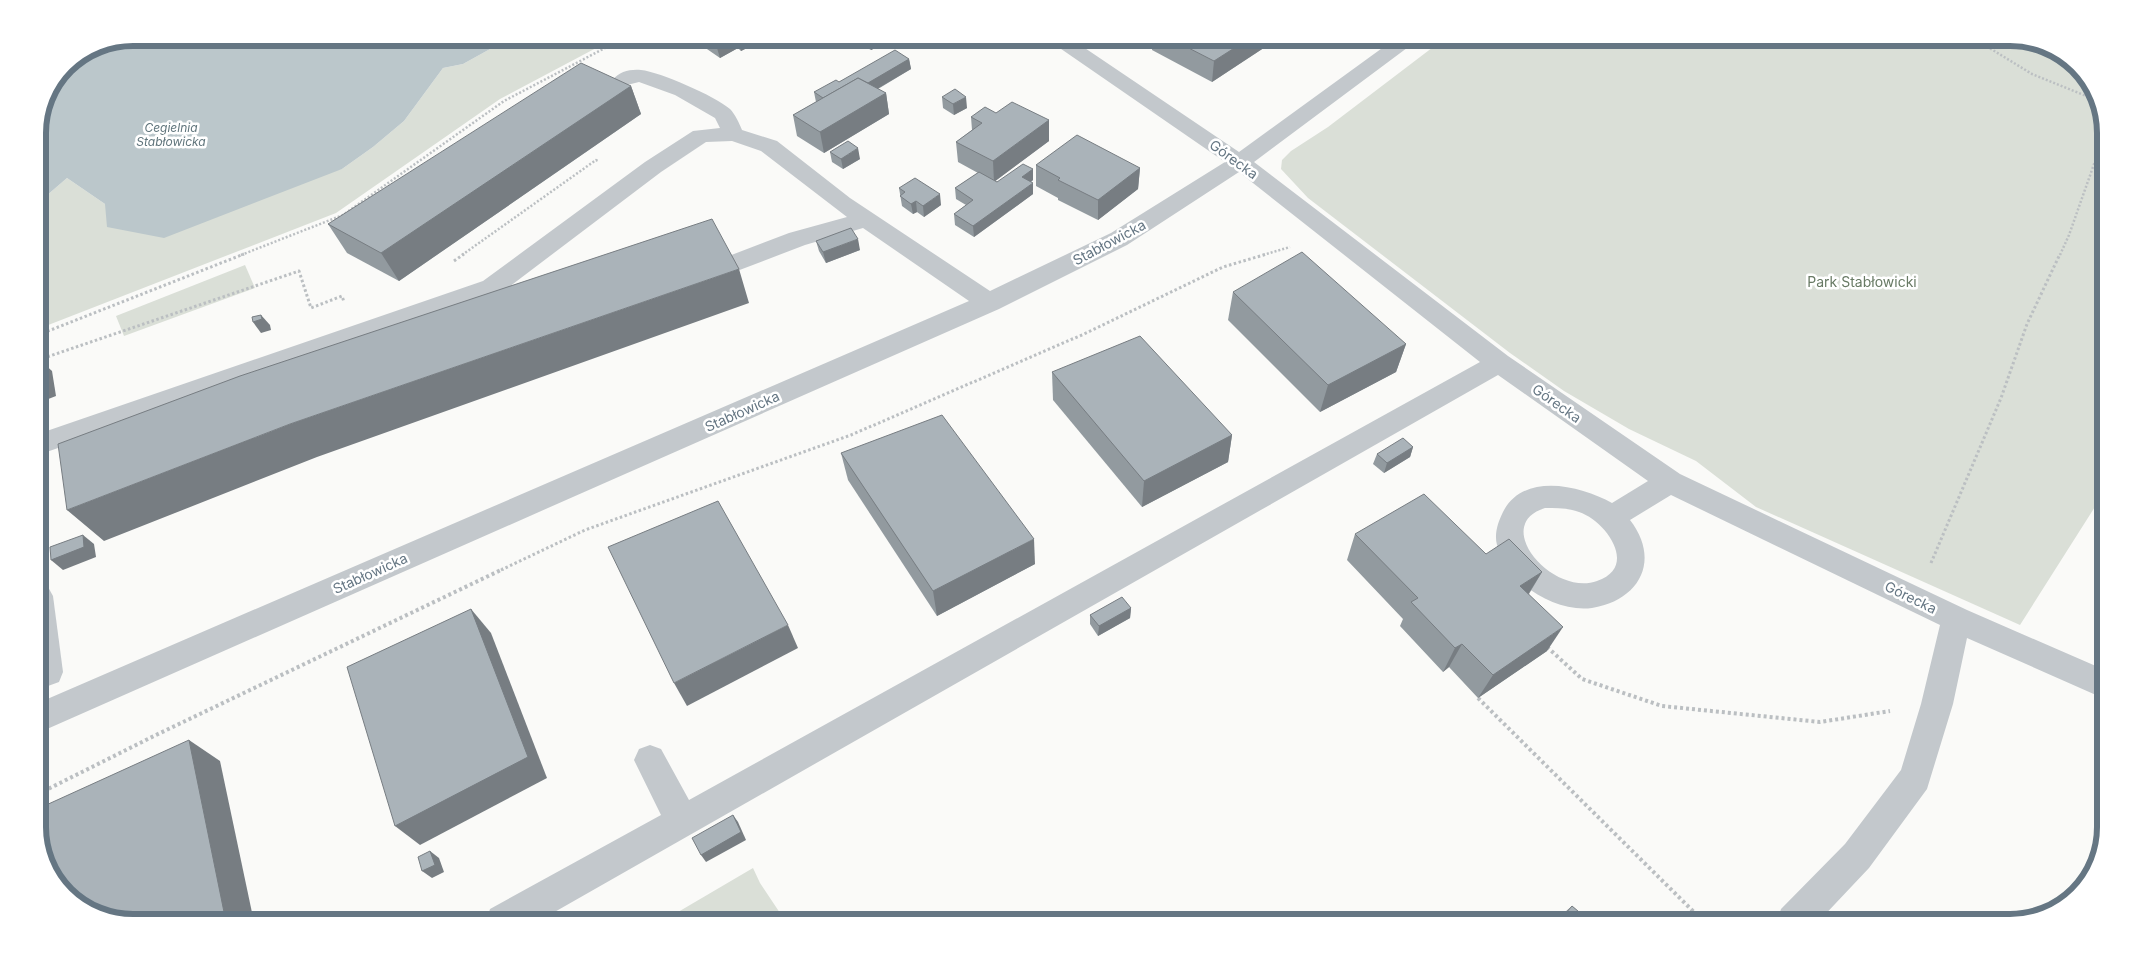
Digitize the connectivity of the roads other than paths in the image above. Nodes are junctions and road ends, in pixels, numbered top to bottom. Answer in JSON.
{"nodes":[{"id":1,"x":1070,"y":46,"type":"edge"},
{"id":2,"x":1397,"y":46,"type":"edge"},
{"id":3,"x":623,"y":80,"type":"edge"},
{"id":4,"x":734,"y":134,"type":"junction"},
{"id":5,"x":1240,"y":162,"type":"junction"},
{"id":6,"x":866,"y":219,"type":"junction"},
{"id":7,"x":729,"y":265,"type":"edge"},
{"id":8,"x":990,"y":303,"type":"junction"},
{"id":9,"x":1499,"y":363,"type":"junction"},
{"id":10,"x":46,"y":442,"type":"edge"},
{"id":11,"x":1670,"y":482,"type":"junction"},
{"id":12,"x":1611,"y":517,"type":"dead end"},
{"id":13,"x":1956,"y":619,"type":"junction"},
{"id":14,"x":46,"y":657,"type":"edge"},
{"id":15,"x":48,"y":672,"type":"dead end"},
{"id":16,"x":2097,"y":681,"type":"edge"},
{"id":17,"x":46,"y":715,"type":"edge"},
{"id":18,"x":650,"y":760,"type":"dead end"},
{"id":19,"x":682,"y":821,"type":"junction"},
{"id":20,"x":517,"y":914,"type":"edge"},
{"id":21,"x":1802,"y":914,"type":"edge"}],
"edges":[{"from":1,"to":5,"type":"street","name":"Górecka"},
{"from":2,"to":5,"type":"street","name":"Stabłowicka"},
{"from":3,"to":4,"type":"street"},
{"from":4,"to":6,"type":"street"},
{"from":4,"to":10,"type":"street"},
{"from":5,"to":8,"type":"street","name":"Stabłowicka"},
{"from":5,"to":9,"type":"street","name":"Górecka"},
{"from":6,"to":7,"type":"street"},
{"from":6,"to":8,"type":"street"},
{"from":8,"to":17,"type":"street","name":"Stabłowicka"},
{"from":9,"to":11,"type":"street","name":"Górecka"},
{"from":9,"to":19,"type":"street"},
{"from":11,"to":12,"type":"street"},
{"from":11,"to":13,"type":"street","name":"Górecka"},
{"from":13,"to":16,"type":"street","name":"Górecka"},
{"from":13,"to":21,"type":"street"},
{"from":14,"to":15,"type":"street"},
{"from":18,"to":19,"type":"street"},
{"from":19,"to":20,"type":"street"}]}
